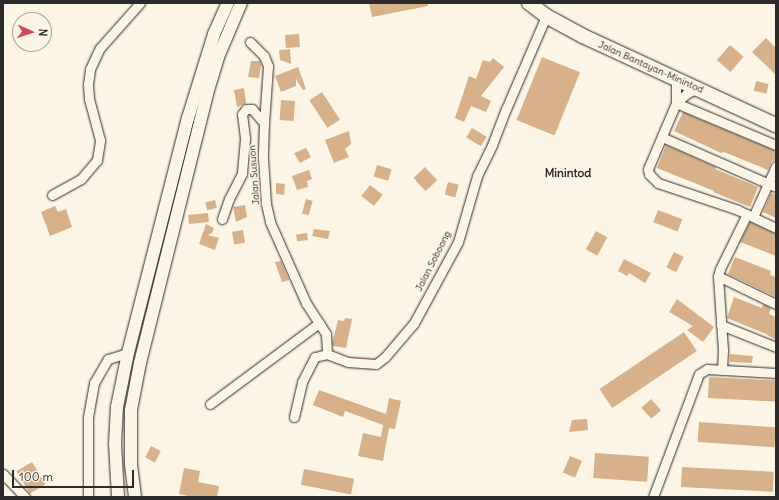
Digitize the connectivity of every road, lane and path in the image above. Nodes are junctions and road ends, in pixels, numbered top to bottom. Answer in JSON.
{"nodes":[{"id":1,"x":140,"y":3,"type":"edge"},
{"id":2,"x":228,"y":3,"type":"edge"},
{"id":3,"x":241,"y":3,"type":"edge"},
{"id":4,"x":531,"y":4,"type":"edge"},
{"id":5,"x":546,"y":16,"type":"junction"},
{"id":6,"x":250,"y":42,"type":"dead end"},
{"id":7,"x":676,"y":78,"type":"junction"},
{"id":8,"x":698,"y":88,"type":"junction"},
{"id":9,"x":676,"y":103,"type":"junction"},
{"id":10,"x":264,"y":123,"type":"junction"},
{"id":11,"x":776,"y":125,"type":"edge"},
{"id":12,"x":662,"y":138,"type":"junction"},
{"id":13,"x":776,"y":146,"type":"edge"},
{"id":14,"x":776,"y":166,"type":"edge"},
{"id":15,"x":772,"y":186,"type":"edge"},
{"id":16,"x":52,"y":195,"type":"dead end"},
{"id":17,"x":750,"y":215,"type":"junction"},
{"id":18,"x":222,"y":219,"type":"dead end"},
{"id":19,"x":776,"y":228,"type":"edge"},
{"id":20,"x":718,"y":276,"type":"junction"},
{"id":21,"x":776,"y":304,"type":"edge"},
{"id":22,"x":319,"y":323,"type":"junction"},
{"id":23,"x":721,"y":325,"type":"junction"},
{"id":24,"x":776,"y":347,"type":"edge"},
{"id":25,"x":128,"y":353,"type":"junction"},
{"id":26,"x":327,"y":354,"type":"junction"},
{"id":27,"x":722,"y":370,"type":"junction"},
{"id":28,"x":776,"y":374,"type":"edge"},
{"id":29,"x":210,"y":404,"type":"dead end"},
{"id":30,"x":294,"y":417,"type":"dead end"},
{"id":31,"x":3,"y":474,"type":"edge"},
{"id":32,"x":25,"y":497,"type":"edge"},
{"id":33,"x":88,"y":497,"type":"edge"},
{"id":34,"x":118,"y":497,"type":"edge"},
{"id":35,"x":135,"y":497,"type":"edge"},
{"id":36,"x":653,"y":497,"type":"edge"}],
"edges":[{"from":1,"to":16,"type":"street"},
{"from":2,"to":25,"type":"main road"},
{"from":3,"to":35,"type":"main road"},
{"from":4,"to":5,"type":"main road","name":"Jalan Bantayan-Minintod"},
{"from":5,"to":7,"type":"main road","name":"Jalan Bantayan-Minintod"},
{"from":5,"to":26,"type":"street","name":"Jalan Soboong"},
{"from":6,"to":10,"type":"street"},
{"from":7,"to":8,"type":"main road","name":"Jalan Bantayan-Minintod"},
{"from":7,"to":9,"type":"street"},
{"from":8,"to":9,"type":"street"},
{"from":8,"to":11,"type":"main road","name":"Jalan Bantayan-Minintod"},
{"from":9,"to":12,"type":"street"},
{"from":9,"to":13,"type":"street"},
{"from":10,"to":18,"type":"street","name":"Jalan Susuon"},
{"from":10,"to":22,"type":"street","name":"Jalan Susuon"},
{"from":12,"to":15,"type":"street"},
{"from":12,"to":17,"type":"street"},
{"from":14,"to":15,"type":"street"},
{"from":15,"to":17,"type":"street"},
{"from":17,"to":19,"type":"street"},
{"from":17,"to":20,"type":"street"},
{"from":20,"to":21,"type":"street"},
{"from":20,"to":23,"type":"street"},
{"from":22,"to":26,"type":"street","name":"Jalan Susuon"},
{"from":22,"to":29,"type":"street"},
{"from":23,"to":24,"type":"street"},
{"from":23,"to":27,"type":"street"},
{"from":25,"to":33,"type":"street"},
{"from":25,"to":34,"type":"main road"},
{"from":26,"to":30,"type":"street"},
{"from":27,"to":28,"type":"street"},
{"from":27,"to":36,"type":"street"},
{"from":31,"to":32,"type":"street"}]}
